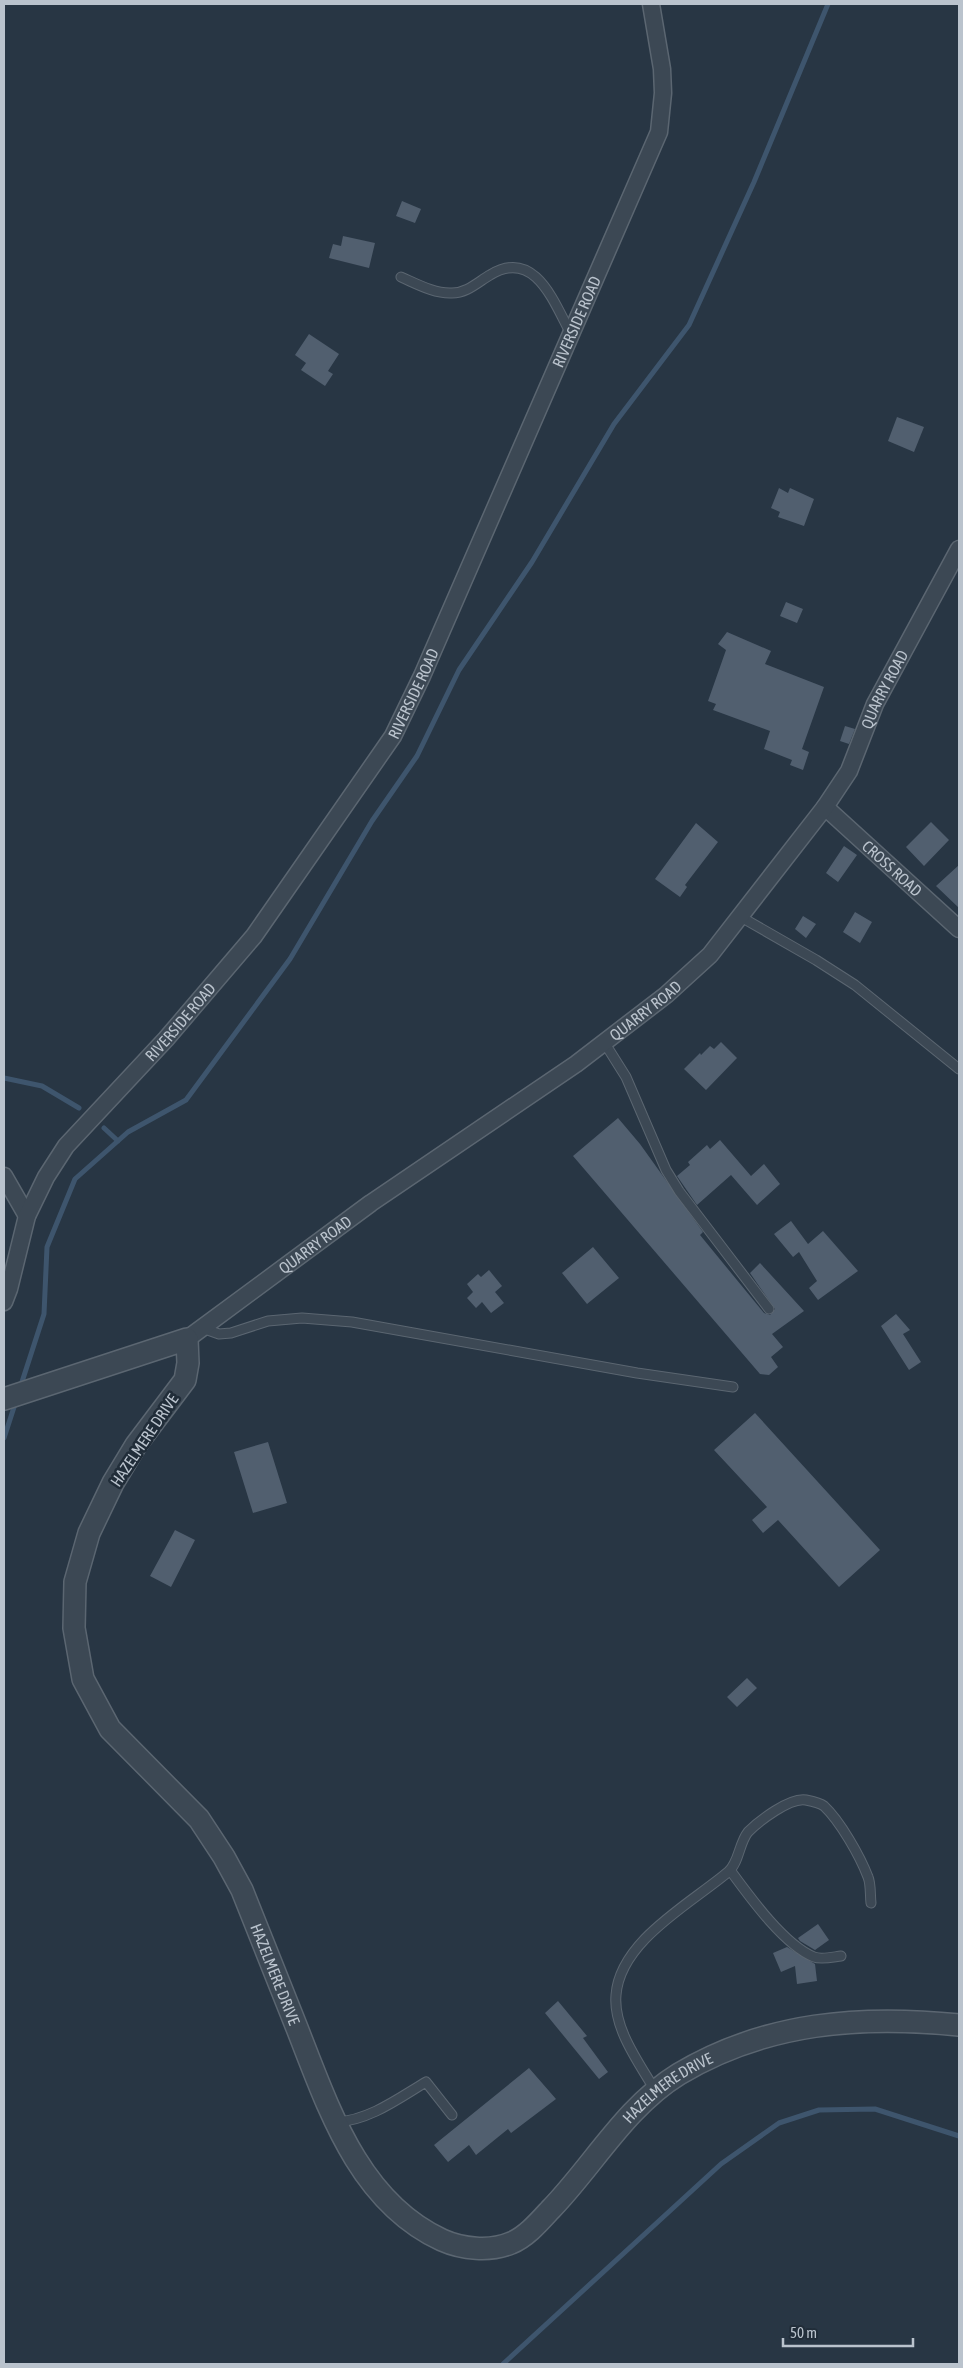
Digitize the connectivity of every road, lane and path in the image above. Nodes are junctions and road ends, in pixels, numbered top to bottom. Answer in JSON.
{"nodes":[{"id":1,"x":651,"y":4,"type":"edge"},
{"id":2,"x":401,"y":277,"type":"dead end"},
{"id":3,"x":570,"y":332,"type":"junction"},
{"id":4,"x":959,"y":549,"type":"edge"},
{"id":5,"x":825,"y":807,"type":"junction"},
{"id":6,"x":741,"y":917,"type":"junction"},
{"id":7,"x":959,"y":928,"type":"edge"},
{"id":8,"x":604,"y":1042,"type":"junction"},
{"id":9,"x":959,"y":1069,"type":"edge"},
{"id":10,"x":4,"y":1176,"type":"edge"},
{"id":11,"x":27,"y":1216,"type":"junction"},
{"id":12,"x":4,"y":1302,"type":"edge"},
{"id":13,"x":769,"y":1309,"type":"dead end"},
{"id":14,"x":195,"y":1334,"type":"junction"},
{"id":15,"x":733,"y":1387,"type":"dead end"},
{"id":16,"x":4,"y":1399,"type":"edge"},
{"id":17,"x":730,"y":1870,"type":"junction"},
{"id":18,"x":871,"y":1903,"type":"dead end"},
{"id":19,"x":841,"y":1956,"type":"dead end"},
{"id":20,"x":959,"y":2025,"type":"edge"},
{"id":21,"x":656,"y":2092,"type":"junction"},
{"id":22,"x":452,"y":2115,"type":"dead end"},
{"id":23,"x":335,"y":2122,"type":"junction"}],
"edges":[{"from":1,"to":3,"type":"street","name":"RIVERSIDE ROAD"},
{"from":2,"to":3,"type":"lane"},
{"from":3,"to":11,"type":"street","name":"RIVERSIDE ROAD"},
{"from":4,"to":5,"type":"street","name":"QUARRY ROAD"},
{"from":5,"to":6,"type":"street","name":"QUARRY ROAD"},
{"from":5,"to":7,"type":"street","name":"CROSS ROAD"},
{"from":6,"to":8,"type":"street","name":"QUARRY ROAD"},
{"from":6,"to":9,"type":"lane"},
{"from":8,"to":13,"type":"lane"},
{"from":8,"to":14,"type":"street","name":"QUARRY ROAD"},
{"from":10,"to":11,"type":"street"},
{"from":11,"to":12,"type":"street","name":"RIVERSIDE ROAD"},
{"from":14,"to":15,"type":"lane"},
{"from":14,"to":16,"type":"street"},
{"from":14,"to":23,"type":"street","name":"HAZELMERE DRIVE"},
{"from":17,"to":18,"type":"lane"},
{"from":17,"to":19,"type":"lane"},
{"from":17,"to":21,"type":"lane"},
{"from":20,"to":21,"type":"street","name":"HAZELMERE DRIVE"},
{"from":21,"to":23,"type":"street","name":"HAZELMERE DRIVE"},
{"from":22,"to":23,"type":"lane"}]}
